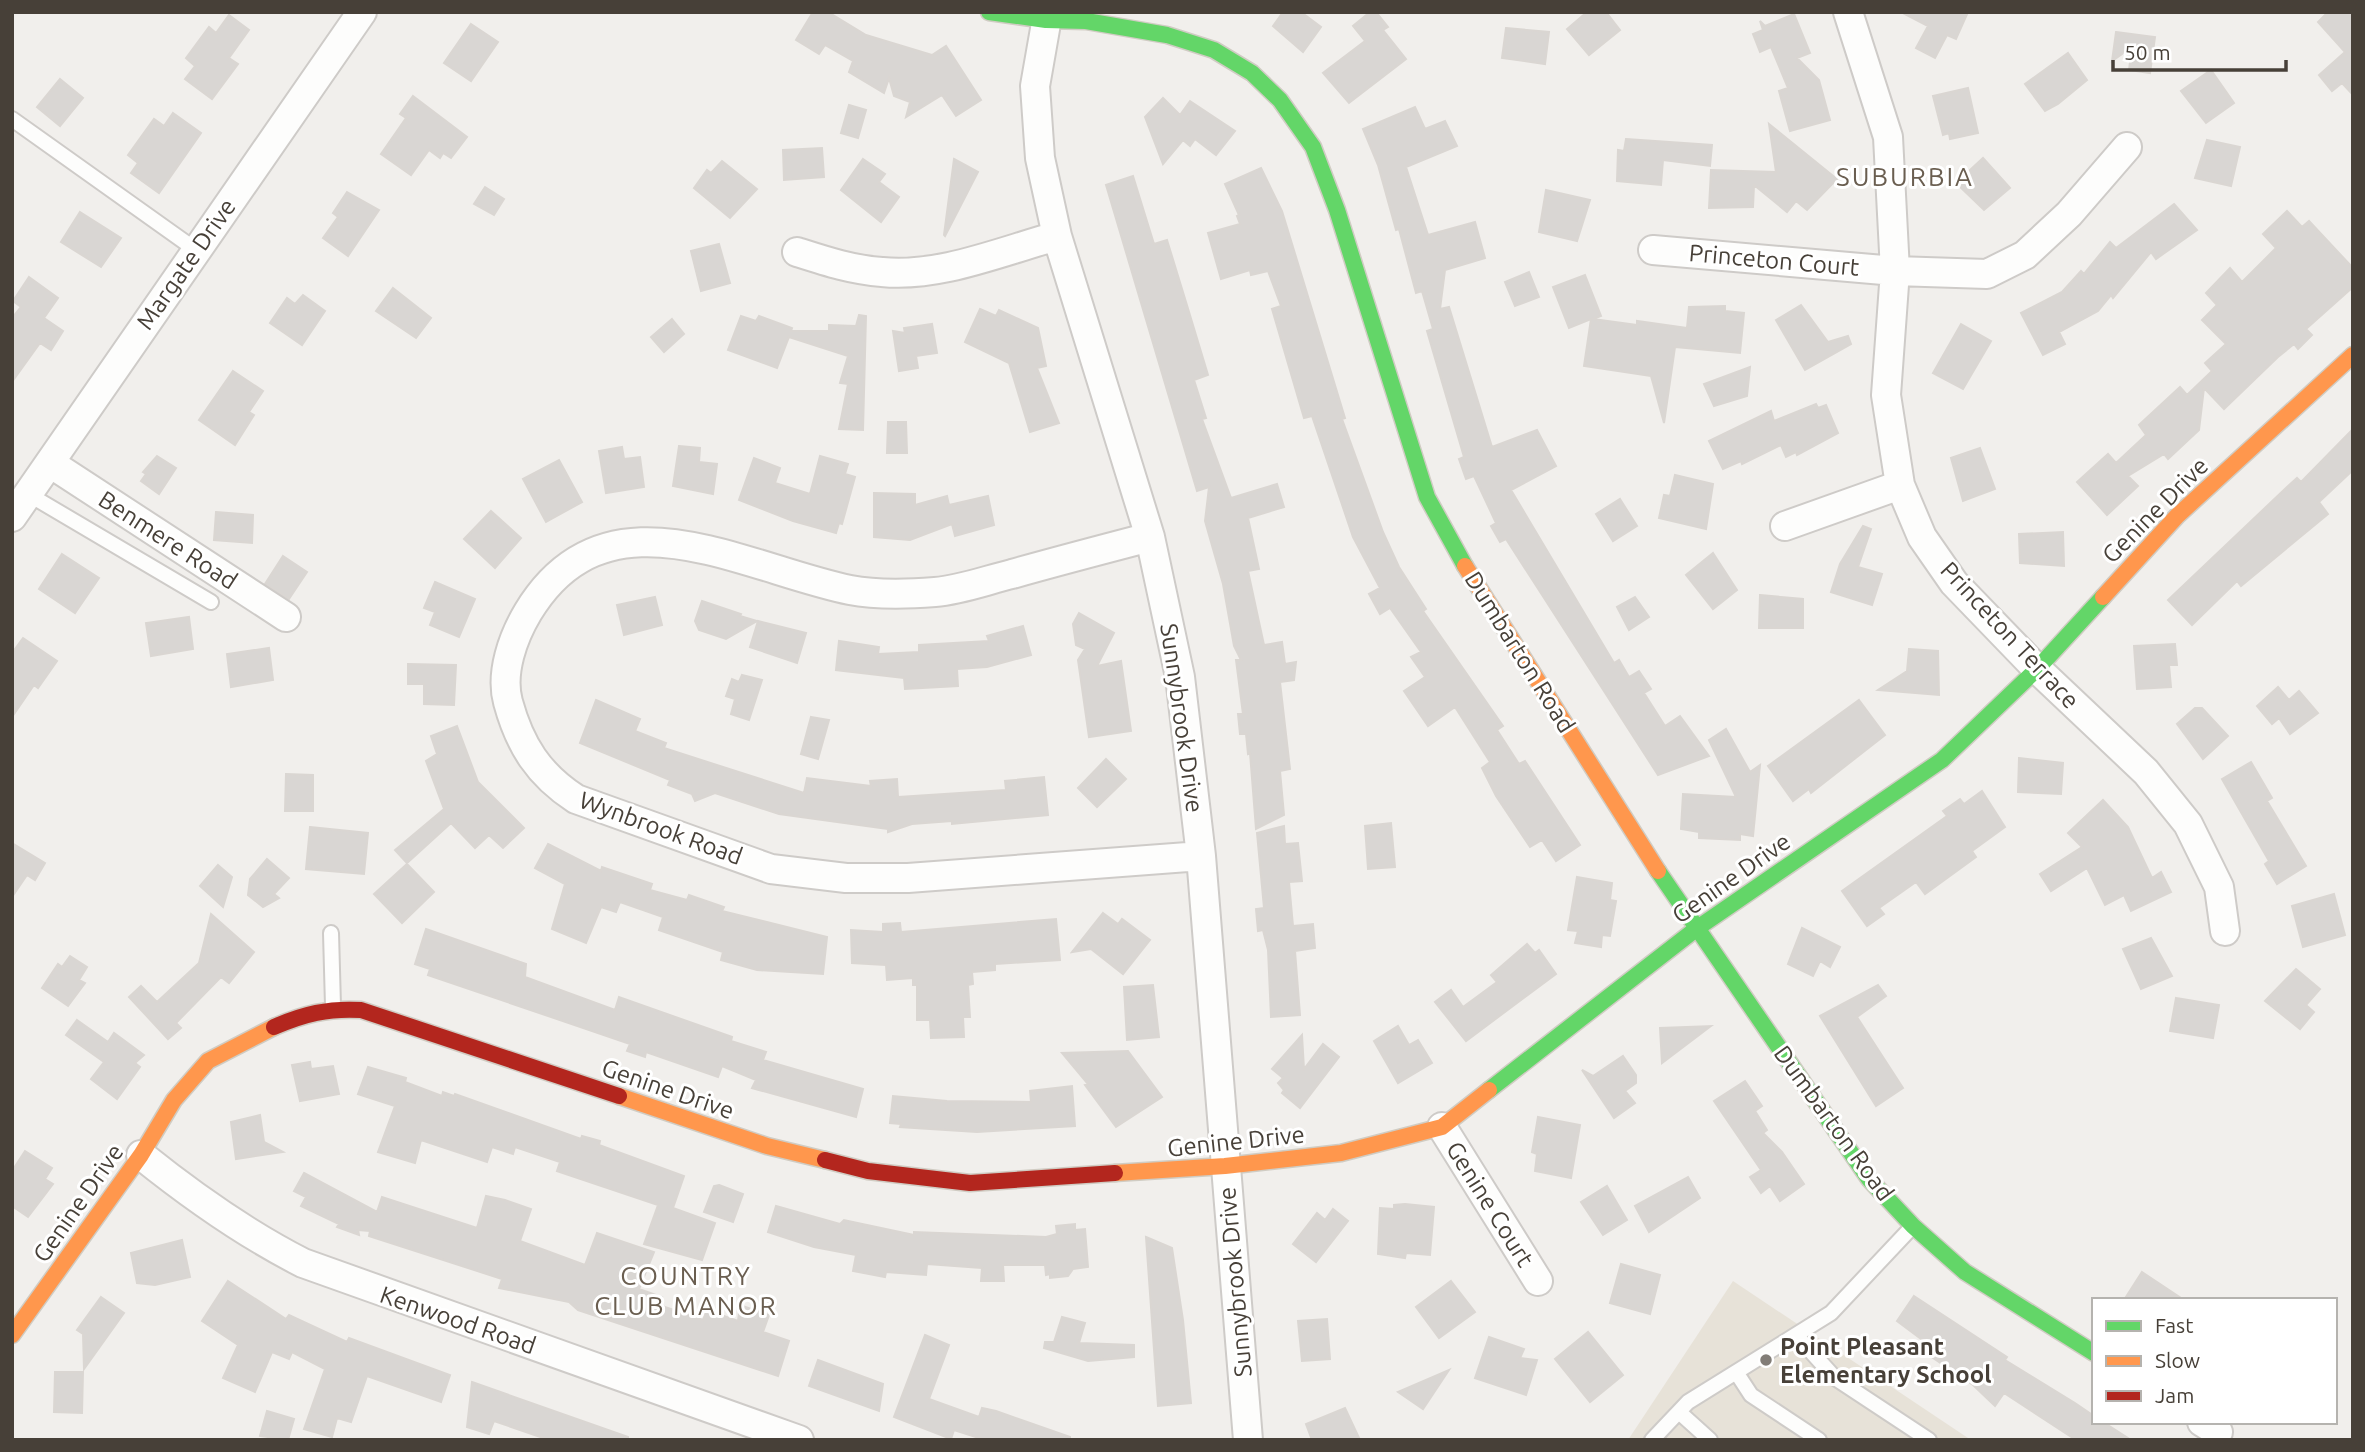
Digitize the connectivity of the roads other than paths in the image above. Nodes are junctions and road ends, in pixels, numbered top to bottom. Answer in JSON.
{"nodes":[{"id":1,"x":362,"y":12,"type":"edge"},
{"id":2,"x":989,"y":12,"type":"edge"},
{"id":3,"x":1848,"y":12,"type":"edge"},
{"id":4,"x":1047,"y":16,"type":"edge"},
{"id":5,"x":12,"y":119,"type":"edge"},
{"id":6,"x":2127,"y":147,"type":"dead end"},
{"id":7,"x":1057,"y":236,"type":"junction"},
{"id":8,"x":197,"y":250,"type":"junction"},
{"id":9,"x":1653,"y":250,"type":"dead end"},
{"id":10,"x":797,"y":252,"type":"dead end"},
{"id":11,"x":1895,"y":271,"type":"junction"},
{"id":12,"x":2353,"y":355,"type":"edge"},
{"id":13,"x":50,"y":463,"type":"junction"},
{"id":14,"x":1900,"y":485,"type":"junction"},
{"id":15,"x":20,"y":505,"type":"edge"},
{"id":16,"x":1785,"y":526,"type":"dead end"},
{"id":17,"x":1150,"y":537,"type":"junction"},
{"id":18,"x":211,"y":602,"type":"dead end"},
{"id":19,"x":286,"y":617,"type":"dead end"},
{"id":20,"x":2037,"y":669,"type":"junction"},
{"id":21,"x":1201,"y":856,"type":"junction"},
{"id":22,"x":1696,"y":929,"type":"junction"},
{"id":23,"x":2225,"y":931,"type":"dead end"},
{"id":24,"x":331,"y":933,"type":"dead end"},
{"id":25,"x":333,"y":1008,"type":"junction"},
{"id":26,"x":1442,"y":1127,"type":"junction"},
{"id":27,"x":141,"y":1155,"type":"junction"},
{"id":28,"x":1225,"y":1166,"type":"junction"},
{"id":29,"x":1913,"y":1226,"type":"junction"},
{"id":30,"x":1538,"y":1281,"type":"dead end"},
{"id":31,"x":12,"y":1335,"type":"edge"},
{"id":32,"x":1796,"y":1335,"type":"junction"},
{"id":33,"x":2092,"y":1352,"type":"edge"},
{"id":34,"x":1736,"y":1372,"type":"junction"},
{"id":35,"x":1679,"y":1412,"type":"junction"},
{"id":36,"x":799,"y":1440,"type":"edge"},
{"id":37,"x":1248,"y":1440,"type":"edge"},
{"id":38,"x":1652,"y":1440,"type":"edge"},
{"id":39,"x":1710,"y":1440,"type":"edge"},
{"id":40,"x":1819,"y":1440,"type":"edge"},
{"id":41,"x":1929,"y":1440,"type":"edge"}],
"edges":[{"from":1,"to":8,"type":"street","name":"Margate Drive"},
{"from":2,"to":4,"type":"street","name":"Dumbarton Road"},
{"from":3,"to":11,"type":"street","name":"Princeton Terrace"},
{"from":4,"to":7,"type":"street","name":"Sunnybrook Drive"},
{"from":4,"to":22,"type":"street","name":"Dumbarton Road"},
{"from":5,"to":8,"type":"lane"},
{"from":6,"to":11,"type":"street","name":"Princeton Court"},
{"from":7,"to":10,"type":"street"},
{"from":7,"to":17,"type":"street","name":"Sunnybrook Drive"},
{"from":8,"to":13,"type":"street","name":"Margate Drive"},
{"from":9,"to":11,"type":"street","name":"Princeton Court"},
{"from":11,"to":14,"type":"street","name":"Princeton Terrace"},
{"from":12,"to":20,"type":"street","name":"Genine Drive"},
{"from":13,"to":15,"type":"street","name":"Margate Drive"},
{"from":13,"to":19,"type":"street","name":"Benmere Road"},
{"from":14,"to":16,"type":"street"},
{"from":14,"to":20,"type":"street","name":"Princeton Terrace"},
{"from":15,"to":18,"type":"lane"},
{"from":17,"to":21,"type":"street","name":"Sunnybrook Drive"},
{"from":17,"to":21,"type":"street","name":"Wynbrook Road"},
{"from":20,"to":22,"type":"street","name":"Genine Drive"},
{"from":20,"to":23,"type":"street","name":"Princeton Terrace"},
{"from":21,"to":28,"type":"street","name":"Sunnybrook Drive"},
{"from":22,"to":26,"type":"street","name":"Genine Drive"},
{"from":22,"to":29,"type":"street","name":"Dumbarton Road"},
{"from":24,"to":25,"type":"lane"},
{"from":25,"to":27,"type":"street","name":"Genine Drive"},
{"from":25,"to":28,"type":"street","name":"Genine Drive"},
{"from":26,"to":28,"type":"street","name":"Genine Drive"},
{"from":26,"to":30,"type":"street","name":"Genine Court"},
{"from":27,"to":31,"type":"street","name":"Genine Drive"},
{"from":27,"to":36,"type":"street","name":"Kenwood Road"},
{"from":28,"to":37,"type":"street","name":"Sunnybrook Drive"},
{"from":29,"to":32,"type":"lane"},
{"from":29,"to":33,"type":"street","name":"Dumbarton Road"},
{"from":32,"to":34,"type":"lane"},
{"from":32,"to":41,"type":"lane"},
{"from":34,"to":35,"type":"lane"},
{"from":34,"to":40,"type":"lane"},
{"from":35,"to":38,"type":"lane"},
{"from":35,"to":39,"type":"lane"}]}
